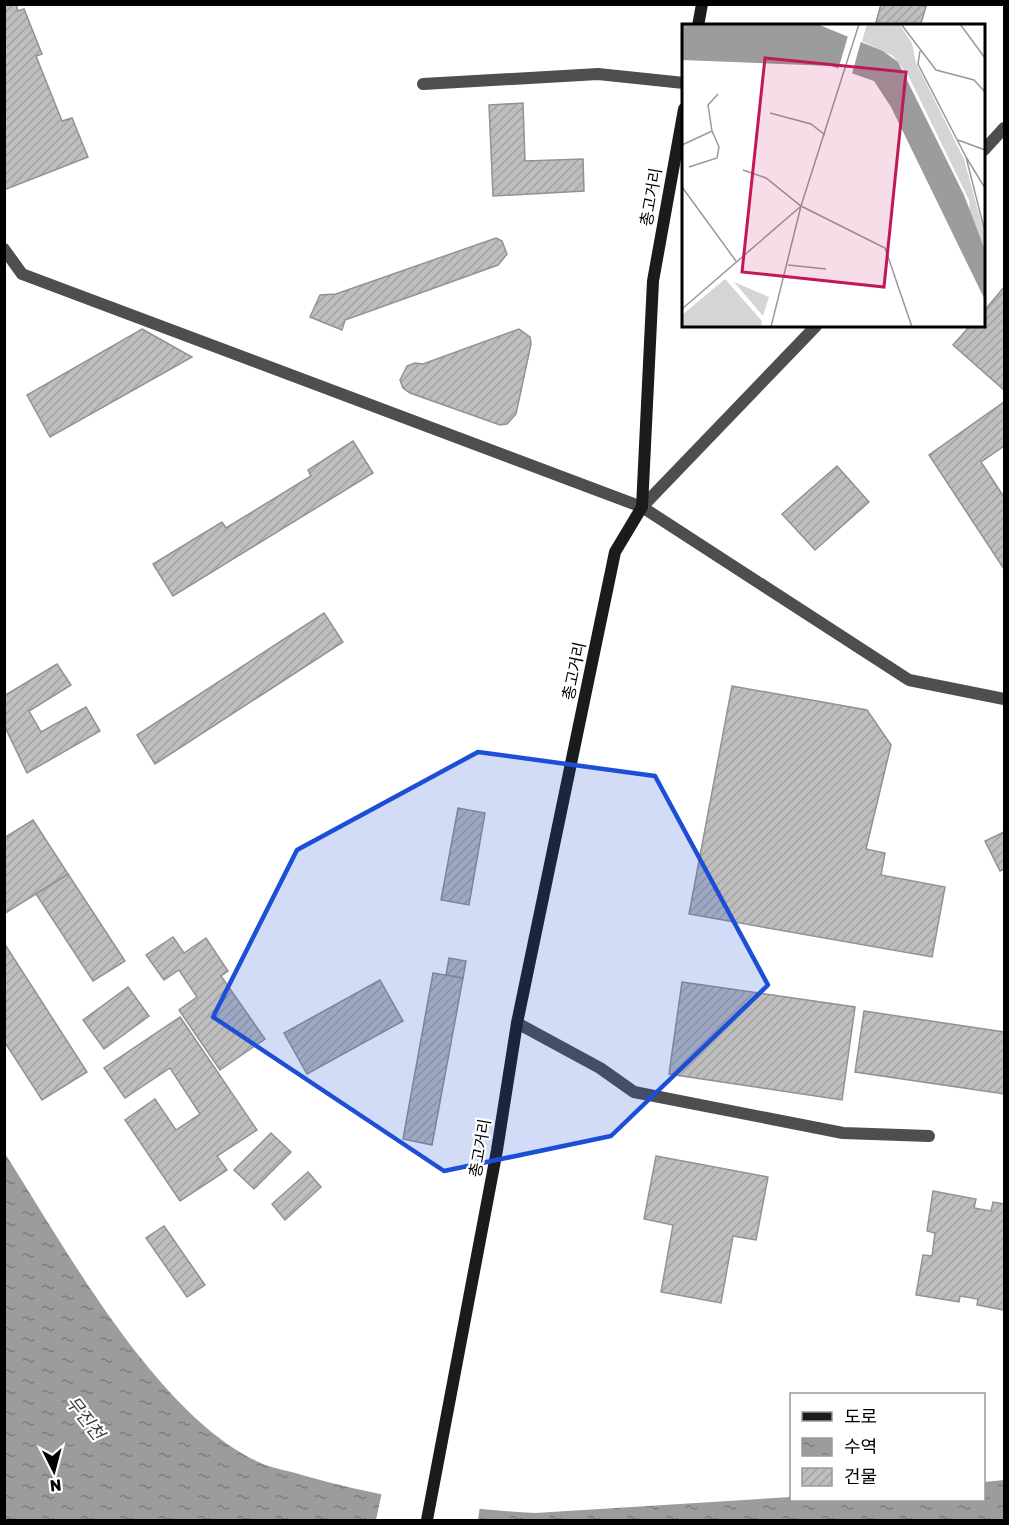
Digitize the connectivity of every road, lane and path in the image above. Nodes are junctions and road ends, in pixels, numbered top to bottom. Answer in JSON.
{"nodes":[{"id":1,"x":702,"y":4,"type":"edge"},
{"id":2,"x":698,"y":24,"type":"edge"},
{"id":3,"x":682,"y":83,"type":"edge"},
{"id":4,"x":423,"y":84,"type":"dead end"},
{"id":5,"x":682,"y":120,"type":"edge"},
{"id":6,"x":1005,"y":128,"type":"edge"},
{"id":7,"x":985,"y":149,"type":"edge"},
{"id":8,"x":4,"y":249,"type":"edge"},
{"id":9,"x":815,"y":327,"type":"edge"},
{"id":10,"x":642,"y":507,"type":"junction"},
{"id":11,"x":1005,"y":699,"type":"edge"},
{"id":12,"x":517,"y":1023,"type":"junction"},
{"id":13,"x":929,"y":1136,"type":"dead end"},
{"id":14,"x":427,"y":1521,"type":"edge"}],
"edges":[{"from":1,"to":2,"type":"main road"},
{"from":3,"to":4,"type":"street"},
{"from":5,"to":10,"type":"main road","name":"총고거리"},
{"from":6,"to":7,"type":"street"},
{"from":8,"to":10,"type":"street"},
{"from":9,"to":10,"type":"street"},
{"from":10,"to":11,"type":"street"},
{"from":10,"to":12,"type":"main road","name":"총고거리"},
{"from":12,"to":13,"type":"street"},
{"from":12,"to":14,"type":"main road","name":"총고거리"}]}
